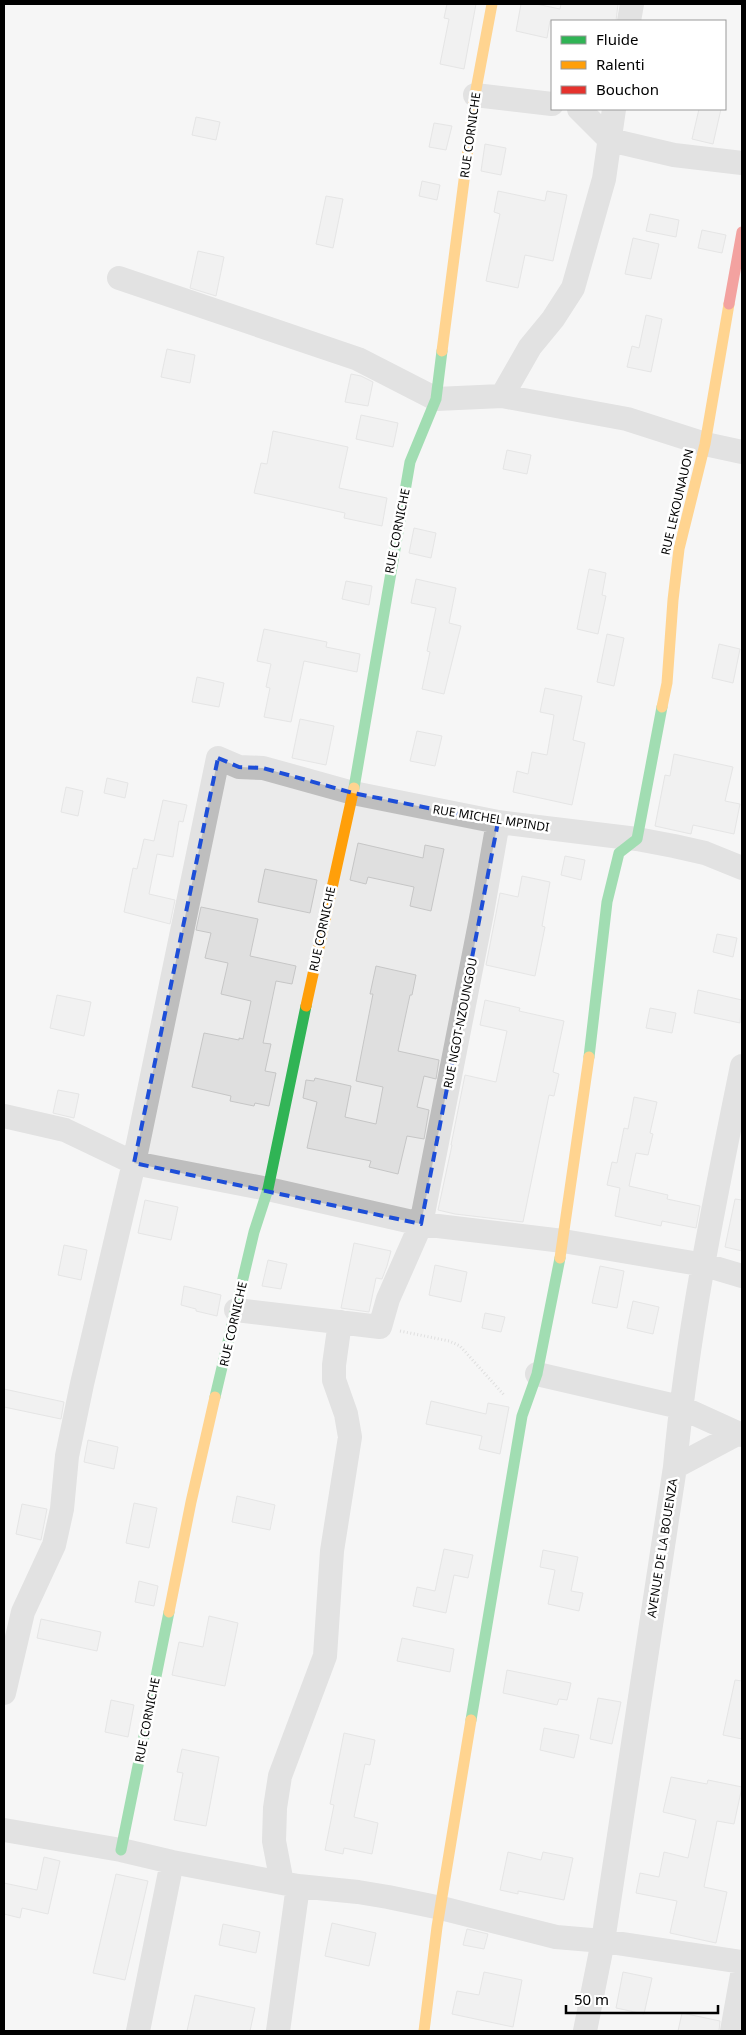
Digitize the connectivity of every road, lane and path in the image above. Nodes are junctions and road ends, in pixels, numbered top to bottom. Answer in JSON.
{"nodes":[{"id":1,"x":492,"y":4,"type":"edge"},
{"id":2,"x":632,"y":4,"type":"edge"},
{"id":3,"x":629,"y":20,"type":"edge"},
{"id":4,"x":475,"y":95,"type":"junction"},
{"id":5,"x":551,"y":104,"type":"edge"},
{"id":6,"x":580,"y":110,"type":"edge"},
{"id":7,"x":614,"y":110,"type":"edge"},
{"id":8,"x":610,"y":140,"type":"junction"},
{"id":9,"x":742,"y":162,"type":"edge"},
{"id":10,"x":742,"y":232,"type":"edge"},
{"id":11,"x":119,"y":278,"type":"dead end"},
{"id":12,"x":502,"y":396,"type":"junction"},
{"id":13,"x":436,"y":399,"type":"junction"},
{"id":14,"x":705,"y":444,"type":"junction"},
{"id":15,"x":742,"y":452,"type":"edge"},
{"id":16,"x":353,"y":792,"type":"junction"},
{"id":17,"x":498,"y":822,"type":"junction"},
{"id":18,"x":637,"y":839,"type":"junction"},
{"id":19,"x":742,"y":868,"type":"edge"},
{"id":20,"x":742,"y":1066,"type":"edge"},
{"id":21,"x":4,"y":1116,"type":"edge"},
{"id":22,"x":134,"y":1163,"type":"junction"},
{"id":23,"x":268,"y":1189,"type":"junction"},
{"id":24,"x":421,"y":1224,"type":"junction"},
{"id":25,"x":563,"y":1241,"type":"junction"},
{"id":26,"x":705,"y":1265,"type":"junction"},
{"id":27,"x":742,"y":1276,"type":"edge"},
{"id":28,"x":236,"y":1310,"type":"junction"},
{"id":29,"x":340,"y":1322,"type":"junction"},
{"id":30,"x":380,"y":1327,"type":"junction"},
{"id":31,"x":536,"y":1374,"type":"junction"},
{"id":32,"x":680,"y":1407,"type":"junction"},
{"id":33,"x":522,"y":1416,"type":"junction"},
{"id":34,"x":741,"y":1434,"type":"edge"},
{"id":35,"x":674,"y":1467,"type":"junction"},
{"id":36,"x":4,"y":1694,"type":"edge"},
{"id":37,"x":4,"y":1830,"type":"edge"},
{"id":38,"x":121,"y":1850,"type":"junction"},
{"id":39,"x":172,"y":1862,"type":"junction"},
{"id":40,"x":290,"y":1885,"type":"junction"},
{"id":41,"x":441,"y":1908,"type":"junction"},
{"id":42,"x":603,"y":1941,"type":"junction"},
{"id":43,"x":742,"y":1962,"type":"edge"},
{"id":44,"x":742,"y":1975,"type":"edge"},
{"id":45,"x":138,"y":2031,"type":"edge"},
{"id":46,"x":278,"y":2031,"type":"edge"},
{"id":47,"x":424,"y":2031,"type":"edge"},
{"id":48,"x":585,"y":2031,"type":"edge"},
{"id":49,"x":732,"y":2031,"type":"edge"}],
"edges":[{"from":1,"to":4,"type":"street","name":"RUE CORNICHE"},
{"from":2,"to":3,"type":"street"},
{"from":4,"to":5,"type":"street"},
{"from":4,"to":13,"type":"street","name":"RUE CORNICHE"},
{"from":6,"to":8,"type":"street"},
{"from":7,"to":8,"type":"street"},
{"from":8,"to":9,"type":"street"},
{"from":8,"to":12,"type":"street"},
{"from":10,"to":14,"type":"street","name":"RUE LEKOUNAUON"},
{"from":11,"to":13,"type":"street"},
{"from":12,"to":13,"type":"street"},
{"from":12,"to":14,"type":"street"},
{"from":13,"to":16,"type":"street","name":"RUE CORNICHE"},
{"from":14,"to":15,"type":"street"},
{"from":14,"to":18,"type":"street","name":"RUE LEKOUNAUON"},
{"from":16,"to":17,"type":"street","name":"RUE MICHEL MPINDI"},
{"from":16,"to":22,"type":"street","name":"RUE MICHEL MPINDI"},
{"from":16,"to":23,"type":"street","name":"RUE CORNICHE"},
{"from":17,"to":18,"type":"street","name":"RUE MICHEL MPINDI"},
{"from":17,"to":24,"type":"street","name":"RUE NGOT-NZOUNGOU"},
{"from":18,"to":19,"type":"street","name":"RUE MICHEL MPINDI"},
{"from":18,"to":25,"type":"street"},
{"from":20,"to":26,"type":"street","name":"AVENUE DE LA BOUENZA"},
{"from":21,"to":22,"type":"street"},
{"from":22,"to":23,"type":"street"},
{"from":22,"to":36,"type":"street"},
{"from":23,"to":24,"type":"street"},
{"from":23,"to":28,"type":"street","name":"RUE CORNICHE"},
{"from":24,"to":25,"type":"street"},
{"from":24,"to":30,"type":"street","name":"RUE NGOT-NZOUNGOU"},
{"from":25,"to":26,"type":"street"},
{"from":25,"to":31,"type":"street"},
{"from":26,"to":27,"type":"street"},
{"from":26,"to":32,"type":"street","name":"AVENUE DE LA BOUENZA"},
{"from":28,"to":29,"type":"street"},
{"from":28,"to":38,"type":"street","name":"RUE CORNICHE"},
{"from":29,"to":30,"type":"street"},
{"from":29,"to":40,"type":"street"},
{"from":30,"to":33,"type":"path"},
{"from":31,"to":32,"type":"street"},
{"from":31,"to":33,"type":"street"},
{"from":32,"to":34,"type":"street"},
{"from":32,"to":35,"type":"street","name":"AVENUE DE LA BOUENZA"},
{"from":33,"to":41,"type":"street"},
{"from":34,"to":35,"type":"street"},
{"from":35,"to":42,"type":"street","name":"AVENUE DE LA BOUENZA"},
{"from":37,"to":38,"type":"street"},
{"from":38,"to":39,"type":"street"},
{"from":39,"to":40,"type":"street"},
{"from":39,"to":45,"type":"street"},
{"from":40,"to":41,"type":"street"},
{"from":40,"to":46,"type":"street"},
{"from":41,"to":42,"type":"street"},
{"from":41,"to":47,"type":"street"},
{"from":42,"to":43,"type":"street"},
{"from":42,"to":48,"type":"street","name":"AVENUE DE LA BOUENZA"},
{"from":44,"to":49,"type":"street"}]}
